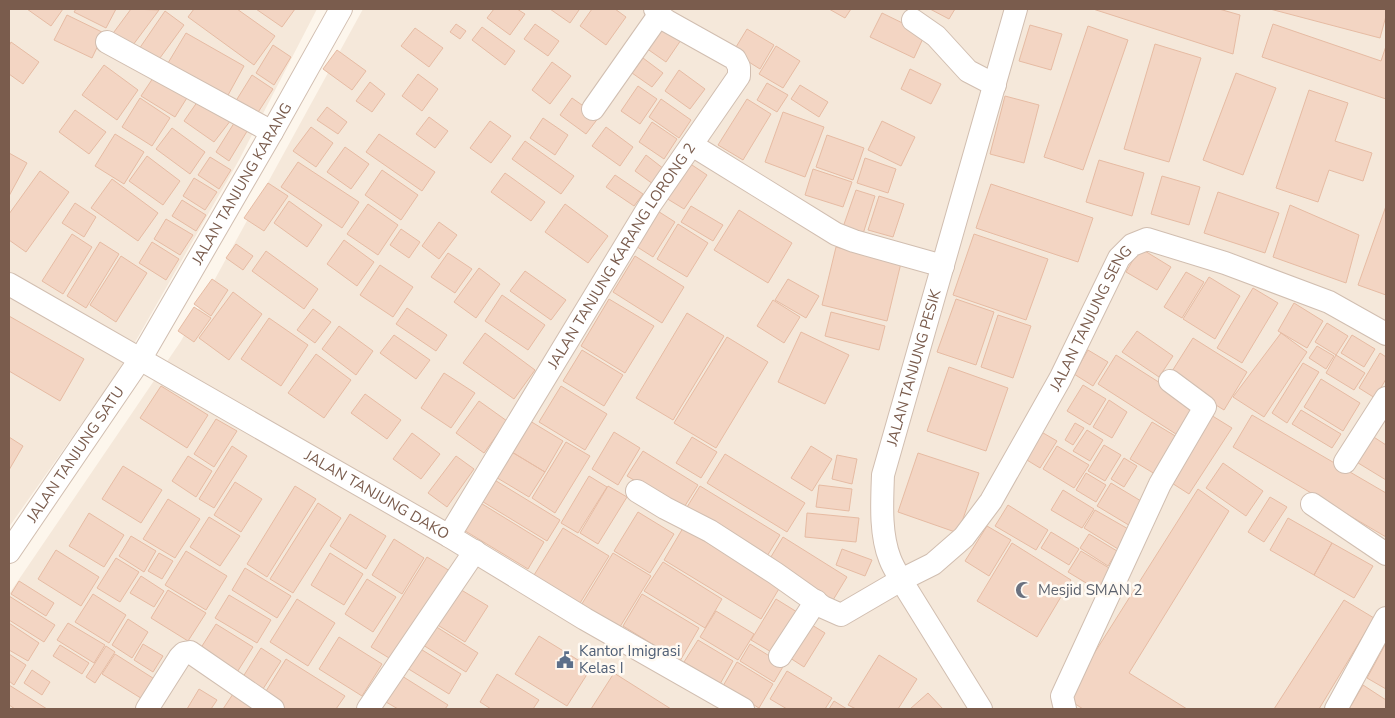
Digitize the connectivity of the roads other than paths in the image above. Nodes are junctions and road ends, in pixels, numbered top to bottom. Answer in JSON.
{"nodes":[{"id":1,"x":341,"y":9,"type":"edge"},
{"id":2,"x":1016,"y":9,"type":"edge"},
{"id":3,"x":657,"y":12,"type":"edge"},
{"id":4,"x":914,"y":20,"type":"dead end"},
{"id":5,"x":107,"y":42,"type":"dead end"},
{"id":6,"x":994,"y":85,"type":"junction"},
{"id":7,"x":593,"y":109,"type":"dead end"},
{"id":8,"x":272,"y":132,"type":"junction"},
{"id":9,"x":692,"y":146,"type":"junction"},
{"id":10,"x":943,"y":266,"type":"junction"},
{"id":11,"x":9,"y":284,"type":"edge"},
{"id":12,"x":1386,"y":334,"type":"edge"},
{"id":13,"x":141,"y":358,"type":"junction"},
{"id":14,"x":1170,"y":381,"type":"dead end"},
{"id":15,"x":1386,"y":398,"type":"edge"},
{"id":16,"x":1345,"y":462,"type":"dead end"},
{"id":17,"x":637,"y":491,"type":"dead end"},
{"id":18,"x":1312,"y":504,"type":"dead end"},
{"id":19,"x":449,"y":536,"type":"junction"},
{"id":20,"x":475,"y":551,"type":"junction"},
{"id":21,"x":9,"y":552,"type":"edge"},
{"id":22,"x":1386,"y":554,"type":"edge"},
{"id":23,"x":901,"y":580,"type":"junction"},
{"id":24,"x":816,"y":601,"type":"junction"},
{"id":25,"x":1386,"y":618,"type":"edge"},
{"id":26,"x":780,"y":656,"type":"dead end"},
{"id":27,"x":146,"y":709,"type":"edge"},
{"id":28,"x":273,"y":709,"type":"edge"},
{"id":29,"x":368,"y":709,"type":"edge"},
{"id":30,"x":740,"y":709,"type":"edge"},
{"id":31,"x":981,"y":709,"type":"edge"},
{"id":32,"x":1065,"y":709,"type":"edge"},
{"id":33,"x":1336,"y":709,"type":"edge"}],
"edges":[{"from":1,"to":8,"type":"street","name":"JALAN TANJUNG KARANG"},
{"from":2,"to":6,"type":"street","name":"JALAN TANJUNG PESIK"},
{"from":3,"to":7,"type":"street"},
{"from":3,"to":9,"type":"street","name":"JALAN TANJUNG KARANG LORONG 2"},
{"from":4,"to":6,"type":"street"},
{"from":5,"to":8,"type":"street"},
{"from":6,"to":10,"type":"street","name":"JALAN TANJUNG PESIK"},
{"from":8,"to":13,"type":"street","name":"JALAN TANJUNG KARANG"},
{"from":9,"to":10,"type":"street"},
{"from":9,"to":19,"type":"street","name":"JALAN TANJUNG KARANG LORONG 2"},
{"from":10,"to":23,"type":"street","name":"JALAN TANJUNG PESIK"},
{"from":11,"to":13,"type":"street","name":"JALAN TANJUNG DAKO"},
{"from":12,"to":23,"type":"street","name":"JALAN TANJUNG SENG"},
{"from":13,"to":19,"type":"street","name":"JALAN TANJUNG DAKO"},
{"from":13,"to":21,"type":"street","name":"JALAN TANJUNG SATU"},
{"from":14,"to":32,"type":"street"},
{"from":15,"to":16,"type":"street"},
{"from":17,"to":24,"type":"street"},
{"from":18,"to":22,"type":"street"},
{"from":19,"to":20,"type":"street","name":"JALAN TANJUNG DAKO"},
{"from":20,"to":29,"type":"street"},
{"from":20,"to":30,"type":"street","name":"JALAN TANJUNG DAKO"},
{"from":23,"to":24,"type":"street","name":"JALAN TANJUNG SENG"},
{"from":23,"to":31,"type":"street","name":"JALAN TANJUNG PESIK"},
{"from":24,"to":26,"type":"street"},
{"from":25,"to":33,"type":"street"},
{"from":27,"to":28,"type":"street"}]}
